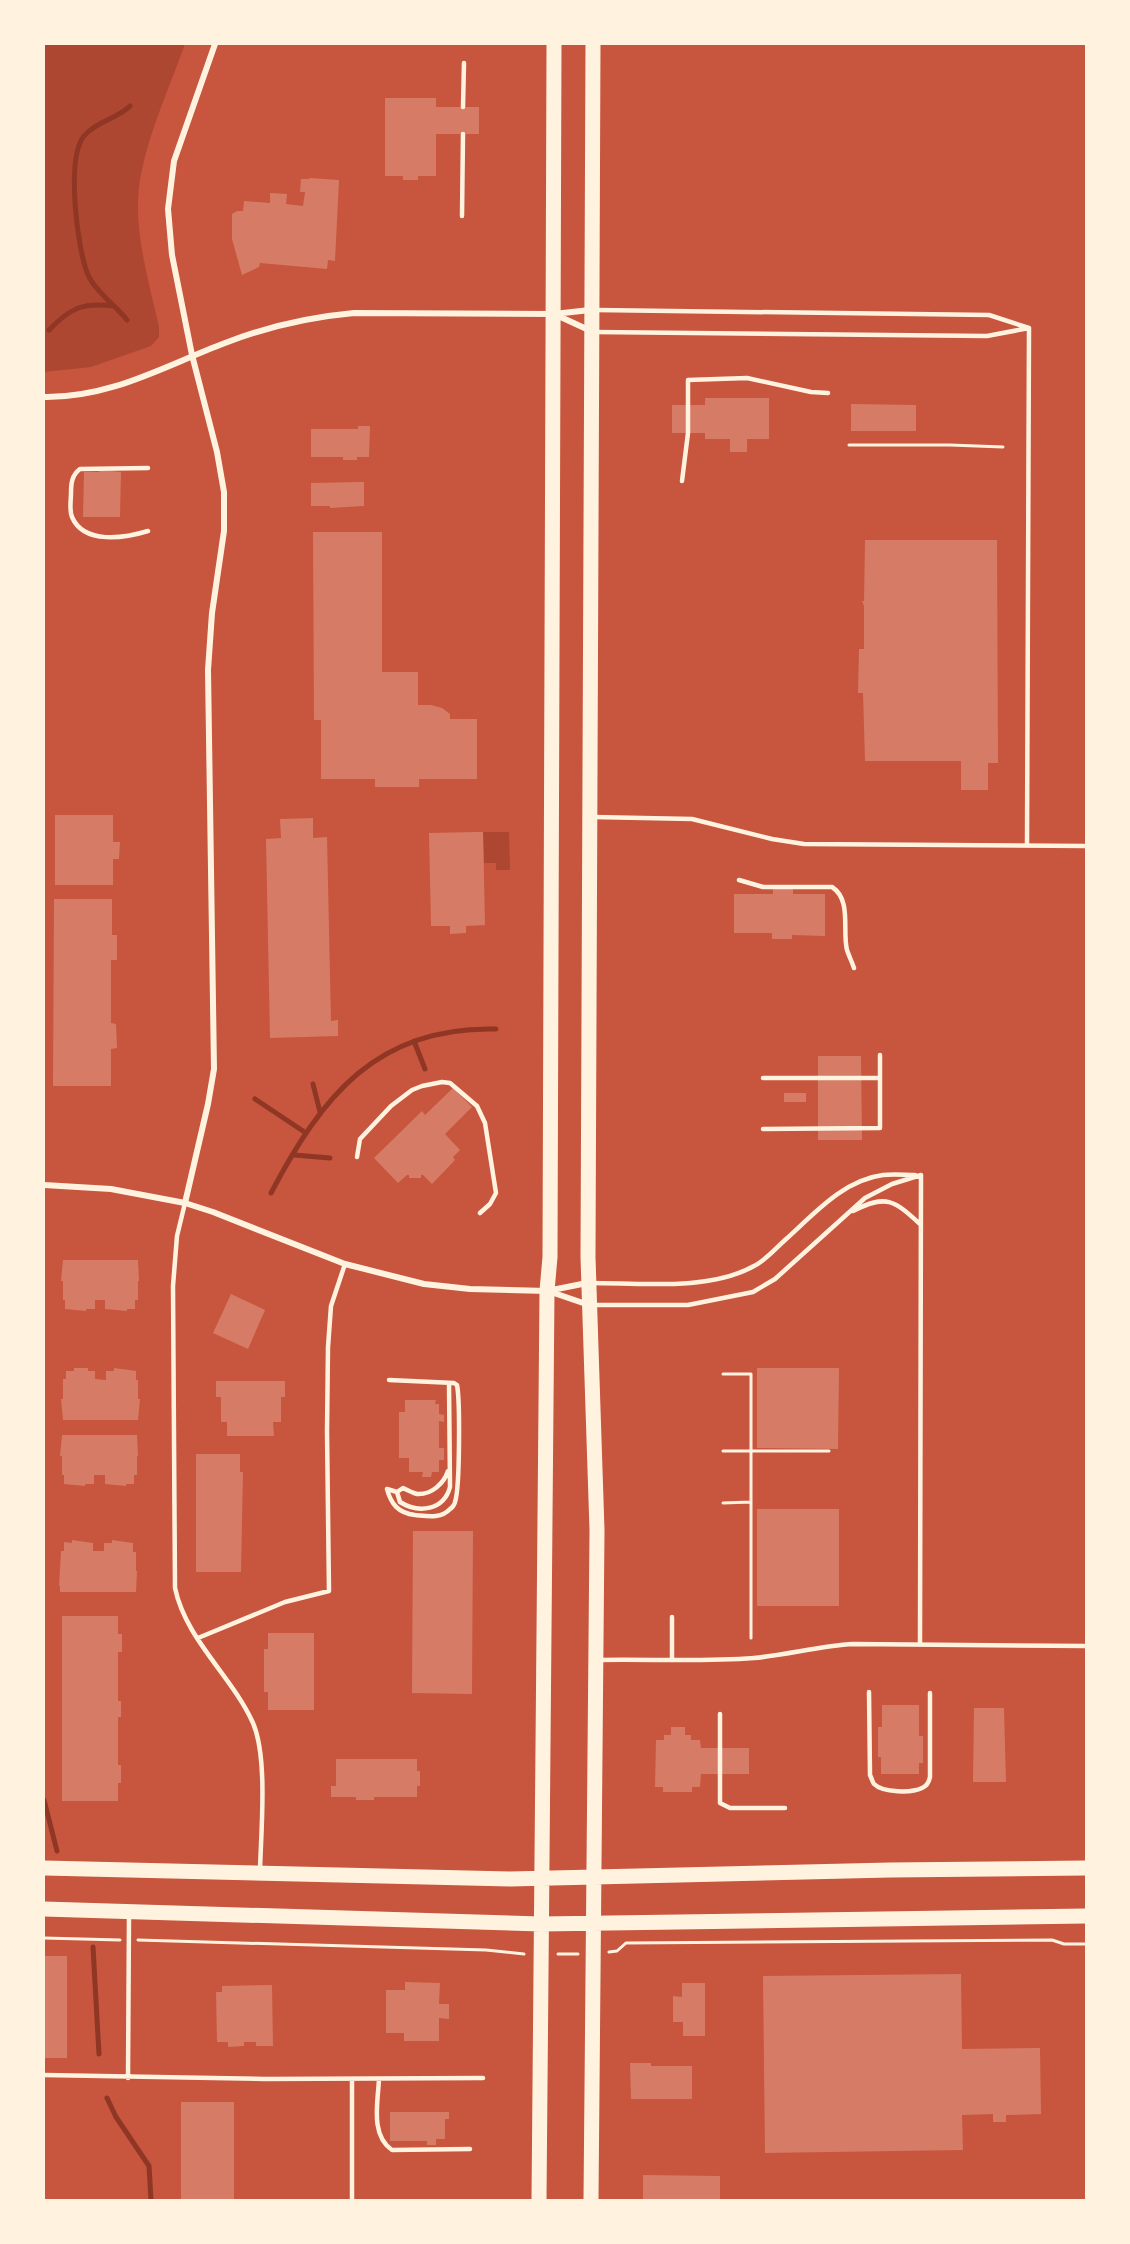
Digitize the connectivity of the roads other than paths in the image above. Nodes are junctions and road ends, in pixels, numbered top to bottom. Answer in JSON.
{"nodes":[{"id":1,"x":215,"y":44,"type":"edge"},
{"id":2,"x":554,"y":44,"type":"edge"},
{"id":3,"x":593,"y":44,"type":"edge"},
{"id":4,"x":464,"y":63,"type":"dead end"},
{"id":5,"x":463,"y":107,"type":"dead end"},
{"id":6,"x":463,"y":134,"type":"dead end"},
{"id":7,"x":462,"y":216,"type":"dead end"},
{"id":8,"x":592,"y":310,"type":"junction"},
{"id":9,"x":554,"y":314,"type":"junction"},
{"id":10,"x":1029,"y":328,"type":"junction"},
{"id":11,"x":592,"y":332,"type":"junction"},
{"id":12,"x":192,"y":355,"type":"junction"},
{"id":13,"x":828,"y":393,"type":"dead end"},
{"id":14,"x":44,"y":397,"type":"edge"},
{"id":15,"x":148,"y":468,"type":"dead end"},
{"id":16,"x":682,"y":481,"type":"dead end"},
{"id":17,"x":148,"y":531,"type":"dead end"},
{"id":18,"x":590,"y":817,"type":"junction"},
{"id":19,"x":1027,"y":845,"type":"junction"},
{"id":20,"x":1086,"y":846,"type":"edge"},
{"id":21,"x":740,"y":880,"type":"dead end"},
{"id":22,"x":854,"y":968,"type":"dead end"},
{"id":23,"x":880,"y":1055,"type":"dead end"},
{"id":24,"x":763,"y":1078,"type":"dead end"},
{"id":25,"x":880,"y":1078,"type":"junction"},
{"id":26,"x":763,"y":1129,"type":"dead end"},
{"id":27,"x":357,"y":1156,"type":"dead end"},
{"id":28,"x":921,"y":1174,"type":"junction"},
{"id":29,"x":44,"y":1185,"type":"edge"},
{"id":30,"x":185,"y":1203,"type":"junction"},
{"id":31,"x":480,"y":1213,"type":"dead end"},
{"id":32,"x":845,"y":1215,"type":"junction"},
{"id":33,"x":920,"y":1224,"type":"junction"},
{"id":34,"x":345,"y":1264,"type":"junction"},
{"id":35,"x":589,"y":1283,"type":"junction"},
{"id":36,"x":547,"y":1291,"type":"junction"},
{"id":37,"x":589,"y":1305,"type":"junction"},
{"id":38,"x":389,"y":1380,"type":"dead end"},
{"id":39,"x":449,"y":1383,"type":"junction"},
{"id":40,"x":450,"y":1466,"type":"junction"},
{"id":41,"x":397,"y":1492,"type":"junction"},
{"id":42,"x":672,"y":1617,"type":"dead end"},
{"id":43,"x":198,"y":1638,"type":"junction"},
{"id":44,"x":920,"y":1644,"type":"junction"},
{"id":45,"x":1086,"y":1646,"type":"edge"},
{"id":46,"x":672,"y":1659,"type":"junction"},
{"id":47,"x":595,"y":1660,"type":"junction"},
{"id":48,"x":869,"y":1692,"type":"dead end"},
{"id":49,"x":930,"y":1693,"type":"dead end"},
{"id":50,"x":720,"y":1714,"type":"dead end"},
{"id":51,"x":785,"y":1808,"type":"dead end"},
{"id":52,"x":44,"y":1868,"type":"edge"},
{"id":53,"x":1086,"y":1869,"type":"edge"},
{"id":54,"x":260,"y":1873,"type":"junction"},
{"id":55,"x":593,"y":1877,"type":"junction"},
{"id":56,"x":541,"y":1878,"type":"junction"},
{"id":57,"x":44,"y":1909,"type":"edge"},
{"id":58,"x":129,"y":1911,"type":"junction"},
{"id":59,"x":1086,"y":1916,"type":"edge"},
{"id":60,"x":541,"y":1923,"type":"junction"},
{"id":61,"x":593,"y":1923,"type":"junction"},
{"id":62,"x":44,"y":2075,"type":"edge"},
{"id":63,"x":129,"y":2078,"type":"junction"},
{"id":64,"x":483,"y":2078,"type":"dead end"},
{"id":65,"x":352,"y":2079,"type":"junction"},
{"id":66,"x":379,"y":2079,"type":"junction"},
{"id":67,"x":470,"y":2149,"type":"dead end"},
{"id":68,"x":352,"y":2200,"type":"edge"},
{"id":69,"x":539,"y":2200,"type":"edge"},
{"id":70,"x":591,"y":2200,"type":"edge"}],
"edges":[{"from":1,"to":12,"type":"street"},
{"from":2,"to":9,"type":"main road"},
{"from":3,"to":8,"type":"main road"},
{"from":4,"to":5,"type":"lane"},
{"from":6,"to":7,"type":"lane"},
{"from":8,"to":9,"type":"street"},
{"from":8,"to":10,"type":"lane"},
{"from":8,"to":11,"type":"main road"},
{"from":9,"to":11,"type":"street"},
{"from":9,"to":12,"type":"street"},
{"from":9,"to":36,"type":"main road"},
{"from":10,"to":11,"type":"lane"},
{"from":10,"to":19,"type":"lane"},
{"from":11,"to":18,"type":"main road"},
{"from":12,"to":14,"type":"street"},
{"from":12,"to":30,"type":"street"},
{"from":13,"to":16,"type":"lane"},
{"from":15,"to":17,"type":"lane"},
{"from":18,"to":19,"type":"lane"},
{"from":18,"to":35,"type":"main road"},
{"from":19,"to":20,"type":"lane"},
{"from":21,"to":22,"type":"lane"},
{"from":23,"to":25,"type":"lane"},
{"from":24,"to":25,"type":"lane"},
{"from":25,"to":26,"type":"lane"},
{"from":27,"to":31,"type":"lane"},
{"from":28,"to":32,"type":"lane"},
{"from":28,"to":33,"type":"lane"},
{"from":28,"to":35,"type":"lane"},
{"from":29,"to":30,"type":"street"},
{"from":30,"to":34,"type":"street"},
{"from":30,"to":43,"type":"lane"},
{"from":32,"to":33,"type":"lane"},
{"from":32,"to":37,"type":"lane"},
{"from":33,"to":44,"type":"lane"},
{"from":34,"to":36,"type":"street"},
{"from":34,"to":43,"type":"lane"},
{"from":35,"to":36,"type":"street"},
{"from":35,"to":37,"type":"main road"},
{"from":36,"to":37,"type":"street"},
{"from":36,"to":56,"type":"main road"},
{"from":37,"to":47,"type":"main road"},
{"from":38,"to":39,"type":"lane"},
{"from":39,"to":40,"type":"lane"},
{"from":39,"to":41,"type":"lane"},
{"from":40,"to":41,"type":"lane"},
{"from":40,"to":41,"type":"lane"},
{"from":42,"to":46,"type":"lane"},
{"from":43,"to":54,"type":"lane"},
{"from":44,"to":45,"type":"lane"},
{"from":44,"to":46,"type":"lane"},
{"from":46,"to":47,"type":"lane"},
{"from":47,"to":55,"type":"main road"},
{"from":48,"to":49,"type":"lane"},
{"from":50,"to":51,"type":"lane"},
{"from":52,"to":54,"type":"main road"},
{"from":53,"to":55,"type":"main road"},
{"from":54,"to":56,"type":"main road"},
{"from":55,"to":56,"type":"main road"},
{"from":55,"to":61,"type":"main road"},
{"from":56,"to":60,"type":"main road"},
{"from":57,"to":58,"type":"main road"},
{"from":58,"to":60,"type":"main road"},
{"from":58,"to":63,"type":"lane"},
{"from":59,"to":61,"type":"main road"},
{"from":60,"to":61,"type":"main road"},
{"from":60,"to":69,"type":"main road"},
{"from":61,"to":70,"type":"main road"},
{"from":62,"to":63,"type":"lane"},
{"from":63,"to":65,"type":"lane"},
{"from":64,"to":66,"type":"lane"},
{"from":65,"to":66,"type":"lane"},
{"from":65,"to":68,"type":"lane"},
{"from":66,"to":67,"type":"lane"}]}
